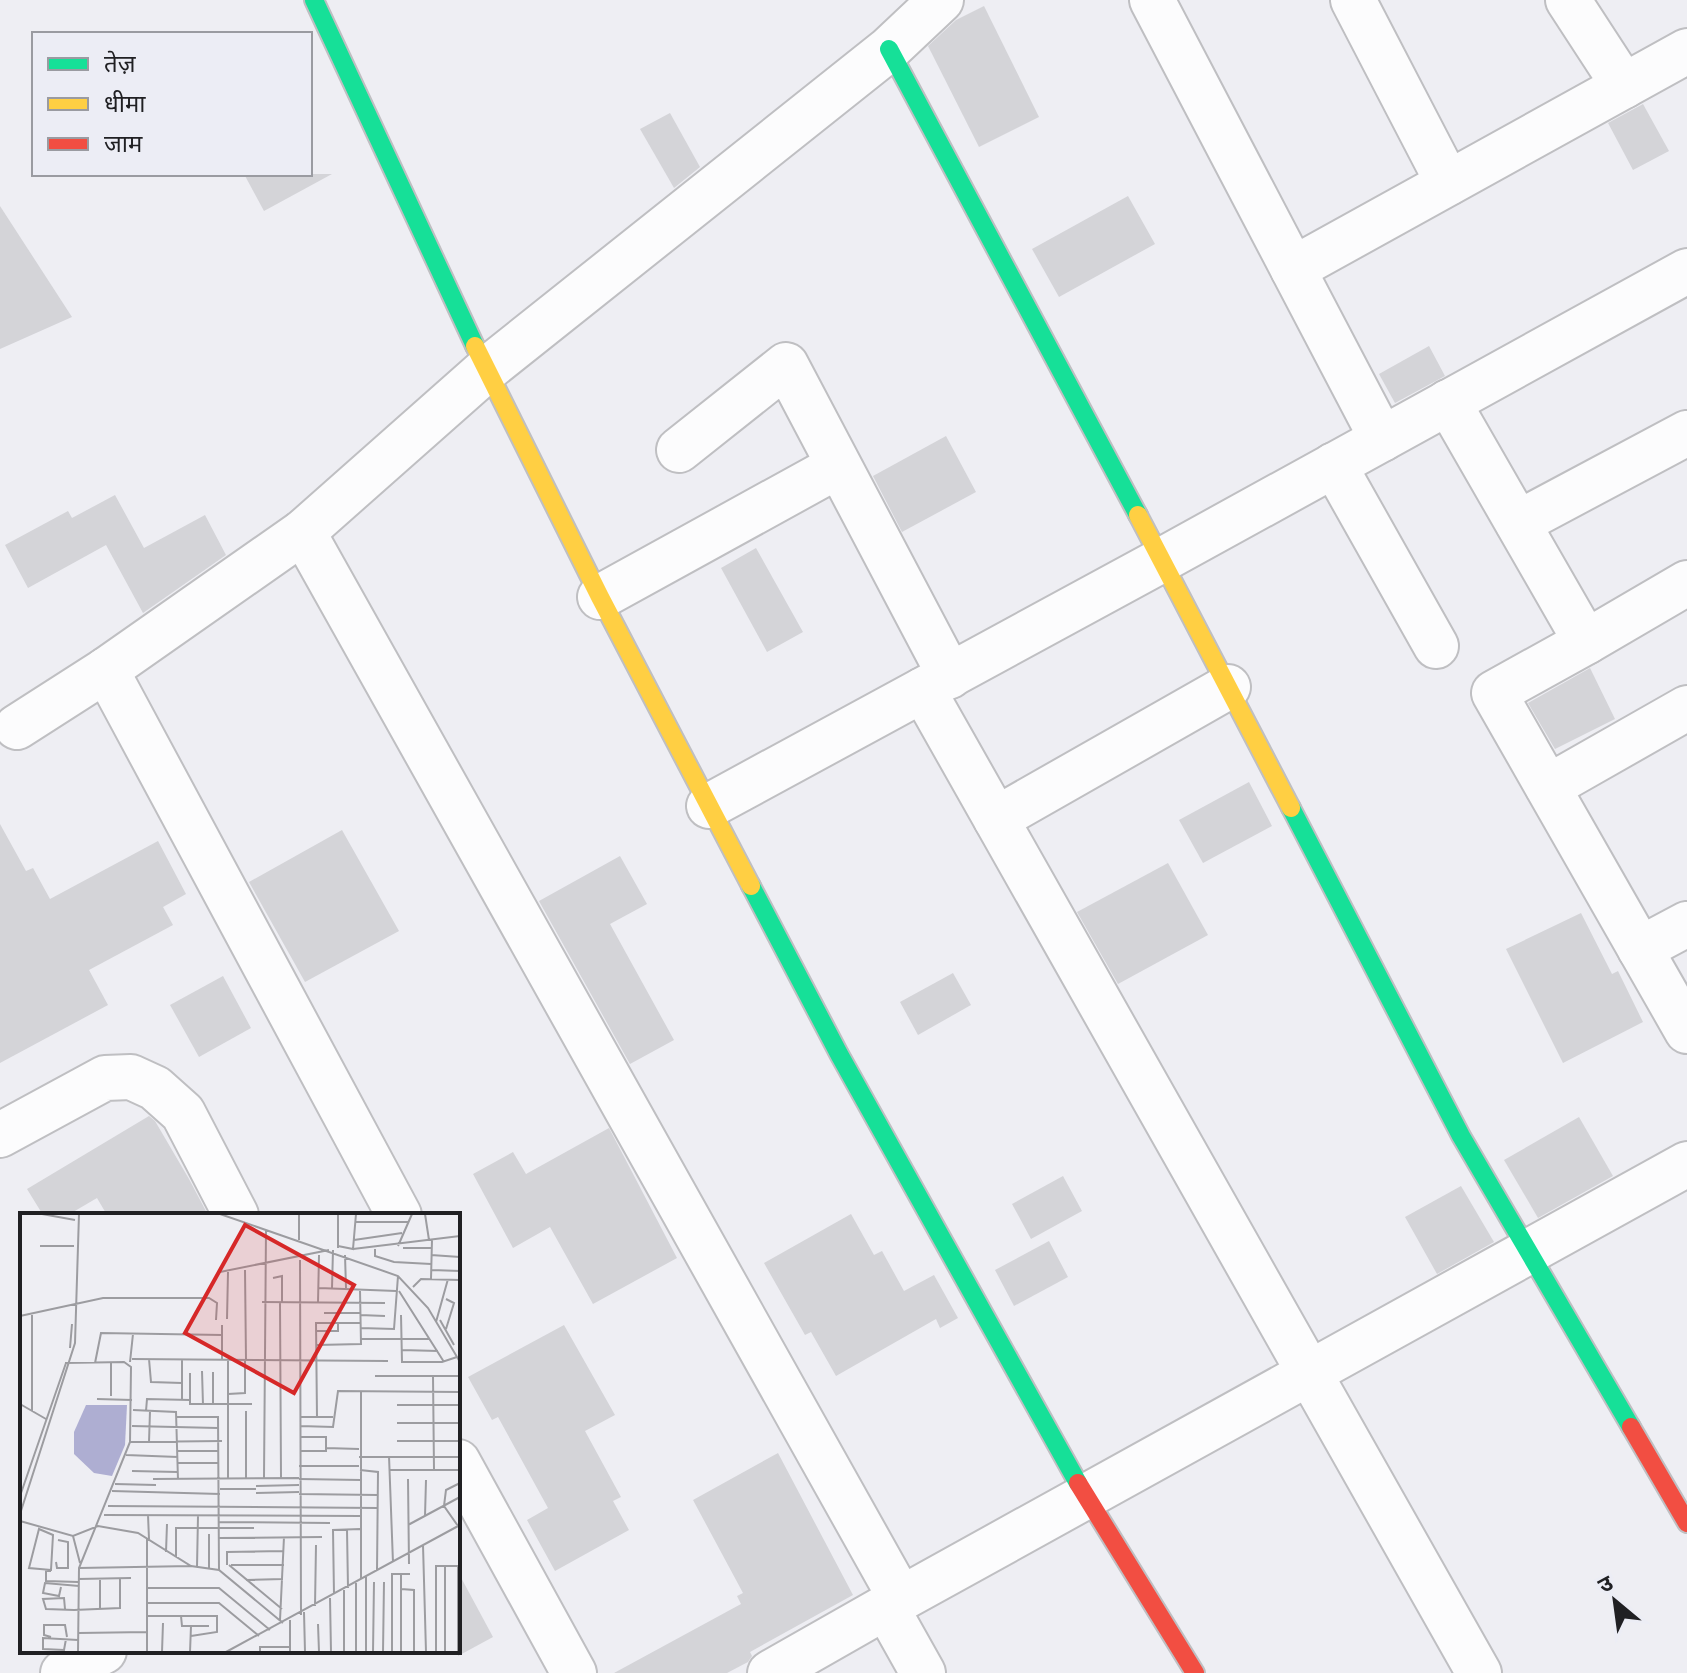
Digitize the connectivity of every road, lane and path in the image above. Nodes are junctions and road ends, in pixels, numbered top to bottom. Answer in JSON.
{"nodes":[{"id":1,"x":314,"y":0,"type":"edge"},
{"id":2,"x":941,"y":0,"type":"edge"},
{"id":3,"x":1152,"y":0,"type":"edge"},
{"id":4,"x":1353,"y":0,"type":"edge"},
{"id":5,"x":1568,"y":0,"type":"edge"},
{"id":6,"x":889,"y":49,"type":"junction"},
{"id":7,"x":1687,"y":51,"type":"edge"},
{"id":8,"x":1624,"y":86,"type":"junction"},
{"id":9,"x":1448,"y":183,"type":"junction"},
{"id":10,"x":1293,"y":269,"type":"junction"},
{"id":11,"x":1687,"y":271,"type":"edge"},
{"id":12,"x":486,"y":370,"type":"junction"},
{"id":13,"x":1448,"y":402,"type":"junction"},
{"id":14,"x":1687,"y":433,"type":"edge"},
{"id":15,"x":1382,"y":439,"type":"junction"},
{"id":16,"x":679,"y":450,"type":"dead end"},
{"id":17,"x":1334,"y":465,"type":"junction"},
{"id":18,"x":838,"y":466,"type":"junction"},
{"id":19,"x":1518,"y":523,"type":"junction"},
{"id":20,"x":303,"y":532,"type":"junction"},
{"id":21,"x":1162,"y":560,"type":"junction"},
{"id":22,"x":1687,"y":583,"type":"edge"},
{"id":23,"x":600,"y":597,"type":"junction"},
{"id":24,"x":1586,"y":642,"type":"junction"},
{"id":25,"x":1436,"y":646,"type":"dead end"},
{"id":26,"x":106,"y":670,"type":"junction"},
{"id":27,"x":937,"y":683,"type":"junction"},
{"id":28,"x":1228,"y":687,"type":"junction"},
{"id":29,"x":1687,"y":708,"type":"edge"},
{"id":30,"x":17,"y":727,"type":"dead end"},
{"id":31,"x":1548,"y":787,"type":"junction"},
{"id":32,"x":709,"y":806,"type":"junction"},
{"id":33,"x":996,"y":819,"type":"junction"},
{"id":34,"x":1687,"y":924,"type":"edge"},
{"id":35,"x":1640,"y":949,"type":"junction"},
{"id":36,"x":1687,"y":1031,"type":"edge"},
{"id":37,"x":0,"y":1135,"type":"edge"},
{"id":38,"x":1687,"y":1164,"type":"edge"},
{"id":39,"x":235,"y":1213,"type":"edge"},
{"id":40,"x":398,"y":1213,"type":"edge"},
{"id":41,"x":1528,"y":1251,"type":"junction"},
{"id":42,"x":1309,"y":1373,"type":"junction"},
{"id":43,"x":460,"y":1466,"type":"edge"},
{"id":44,"x":1087,"y":1498,"type":"junction"},
{"id":45,"x":1687,"y":1523,"type":"edge"},
{"id":46,"x":893,"y":1603,"type":"junction"},
{"id":47,"x":100,"y":1653,"type":"edge"},
{"id":48,"x":63,"y":1673,"type":"edge"},
{"id":49,"x":574,"y":1673,"type":"edge"},
{"id":50,"x":770,"y":1673,"type":"edge"},
{"id":51,"x":923,"y":1673,"type":"edge"},
{"id":52,"x":1195,"y":1673,"type":"edge"},
{"id":53,"x":1479,"y":1673,"type":"edge"}],
"edges":[{"from":1,"to":12,"type":"street"},
{"from":2,"to":6,"type":"street"},
{"from":3,"to":10,"type":"street"},
{"from":4,"to":9,"type":"street"},
{"from":5,"to":8,"type":"street"},
{"from":6,"to":12,"type":"street"},
{"from":6,"to":21,"type":"street"},
{"from":7,"to":8,"type":"street"},
{"from":8,"to":9,"type":"street"},
{"from":9,"to":10,"type":"street"},
{"from":10,"to":15,"type":"street"},
{"from":11,"to":13,"type":"street"},
{"from":12,"to":20,"type":"street"},
{"from":12,"to":23,"type":"street"},
{"from":13,"to":15,"type":"street"},
{"from":13,"to":19,"type":"street"},
{"from":14,"to":19,"type":"street"},
{"from":15,"to":17,"type":"street"},
{"from":16,"to":18,"type":"street"},
{"from":17,"to":21,"type":"street"},
{"from":17,"to":25,"type":"street"},
{"from":18,"to":23,"type":"street"},
{"from":18,"to":27,"type":"street"},
{"from":19,"to":24,"type":"street"},
{"from":20,"to":26,"type":"street"},
{"from":20,"to":46,"type":"street"},
{"from":21,"to":27,"type":"street"},
{"from":21,"to":28,"type":"street"},
{"from":22,"to":24,"type":"street"},
{"from":23,"to":32,"type":"street"},
{"from":24,"to":31,"type":"street"},
{"from":26,"to":30,"type":"street"},
{"from":26,"to":40,"type":"street"},
{"from":27,"to":32,"type":"street"},
{"from":27,"to":33,"type":"street"},
{"from":28,"to":33,"type":"street"},
{"from":28,"to":41,"type":"street"},
{"from":29,"to":31,"type":"street"},
{"from":31,"to":35,"type":"street"},
{"from":32,"to":44,"type":"street"},
{"from":33,"to":42,"type":"street"},
{"from":34,"to":35,"type":"street"},
{"from":35,"to":36,"type":"street"},
{"from":37,"to":39,"type":"street"},
{"from":38,"to":41,"type":"street"},
{"from":41,"to":42,"type":"street"},
{"from":41,"to":45,"type":"street"},
{"from":42,"to":44,"type":"street"},
{"from":42,"to":53,"type":"street"},
{"from":43,"to":49,"type":"street"},
{"from":44,"to":46,"type":"street"},
{"from":44,"to":52,"type":"street"},
{"from":46,"to":50,"type":"street"},
{"from":46,"to":51,"type":"street"},
{"from":47,"to":48,"type":"street"}]}
